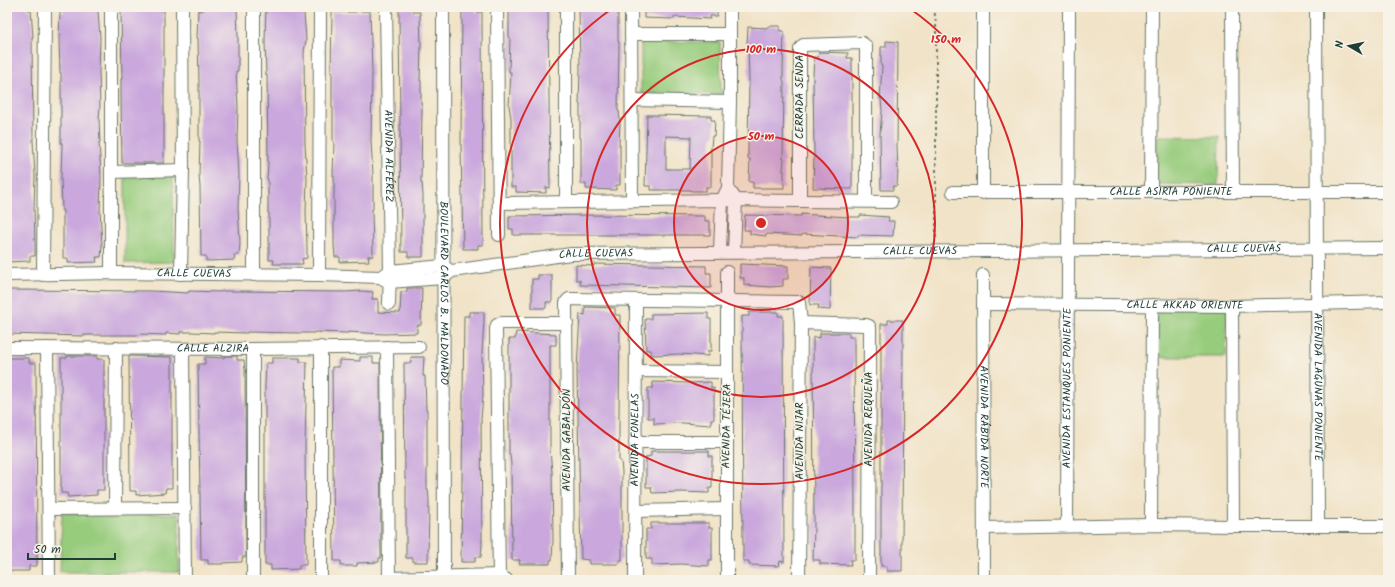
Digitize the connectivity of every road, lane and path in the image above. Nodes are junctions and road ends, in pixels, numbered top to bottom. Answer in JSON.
{"nodes":[{"id":1,"x":45,"y":7,"type":"edge"},
{"id":2,"x":111,"y":7,"type":"edge"},
{"id":3,"x":182,"y":7,"type":"edge"},
{"id":4,"x":254,"y":7,"type":"edge"},
{"id":5,"x":320,"y":7,"type":"edge"},
{"id":6,"x":386,"y":7,"type":"edge"},
{"id":7,"x":443,"y":7,"type":"edge"},
{"id":8,"x":498,"y":7,"type":"edge"},
{"id":9,"x":566,"y":7,"type":"edge"},
{"id":10,"x":631,"y":7,"type":"edge"},
{"id":11,"x":730,"y":7,"type":"edge"},
{"id":12,"x":934,"y":7,"type":"edge"},
{"id":13,"x":983,"y":7,"type":"edge"},
{"id":14,"x":1069,"y":7,"type":"edge"},
{"id":15,"x":1152,"y":7,"type":"edge"},
{"id":16,"x":1232,"y":7,"type":"edge"},
{"id":17,"x":1316,"y":7,"type":"edge"},
{"id":18,"x":631,"y":34,"type":"junction"},
{"id":19,"x":730,"y":34,"type":"junction"},
{"id":20,"x":632,"y":100,"type":"junction"},
{"id":21,"x":730,"y":102,"type":"junction"},
{"id":22,"x":183,"y":170,"type":"junction"},
{"id":23,"x":111,"y":172,"type":"junction"},
{"id":24,"x":728,"y":188,"type":"junction"},
{"id":25,"x":953,"y":192,"type":"dead end"},
{"id":26,"x":1068,"y":192,"type":"junction"},
{"id":27,"x":1151,"y":192,"type":"junction"},
{"id":28,"x":1233,"y":192,"type":"junction"},
{"id":29,"x":1316,"y":192,"type":"junction"},
{"id":30,"x":1388,"y":192,"type":"edge"},
{"id":31,"x":983,"y":193,"type":"junction"},
{"id":32,"x":722,"y":200,"type":"junction"},
{"id":33,"x":736,"y":200,"type":"junction"},
{"id":34,"x":632,"y":201,"type":"junction"},
{"id":35,"x":800,"y":201,"type":"junction"},
{"id":36,"x":866,"y":201,"type":"junction"},
{"id":37,"x":566,"y":202,"type":"junction"},
{"id":38,"x":891,"y":202,"type":"dead end"},
{"id":39,"x":499,"y":203,"type":"junction"},
{"id":40,"x":499,"y":234,"type":"dead end"},
{"id":41,"x":1317,"y":248,"type":"junction"},
{"id":42,"x":1388,"y":248,"type":"edge"},
{"id":43,"x":1067,"y":250,"type":"junction"},
{"id":44,"x":936,"y":251,"type":"junction"},
{"id":45,"x":720,"y":252,"type":"junction"},
{"id":46,"x":734,"y":252,"type":"junction"},
{"id":47,"x":446,"y":272,"type":"junction"},
{"id":48,"x":727,"y":272,"type":"dead end"},
{"id":49,"x":111,"y":273,"type":"junction"},
{"id":50,"x":182,"y":274,"type":"junction"},
{"id":51,"x":7,"y":275,"type":"edge"},
{"id":52,"x":43,"y":275,"type":"junction"},
{"id":53,"x":254,"y":275,"type":"junction"},
{"id":54,"x":319,"y":275,"type":"junction"},
{"id":55,"x":983,"y":275,"type":"dead end"},
{"id":56,"x":386,"y":277,"type":"junction"},
{"id":57,"x":636,"y":301,"type":"junction"},
{"id":58,"x":727,"y":301,"type":"junction"},
{"id":59,"x":1388,"y":302,"type":"edge"},
{"id":60,"x":389,"y":304,"type":"dead end"},
{"id":61,"x":982,"y":304,"type":"junction"},
{"id":62,"x":1068,"y":304,"type":"junction"},
{"id":63,"x":1318,"y":304,"type":"junction"},
{"id":64,"x":1152,"y":305,"type":"junction"},
{"id":65,"x":1232,"y":306,"type":"junction"},
{"id":66,"x":567,"y":323,"type":"junction"},
{"id":67,"x":800,"y":323,"type":"junction"},
{"id":68,"x":321,"y":347,"type":"junction"},
{"id":69,"x":387,"y":347,"type":"junction"},
{"id":70,"x":419,"y":347,"type":"dead end"},
{"id":71,"x":7,"y":348,"type":"edge"},
{"id":72,"x":47,"y":348,"type":"junction"},
{"id":73,"x":116,"y":348,"type":"junction"},
{"id":74,"x":183,"y":349,"type":"junction"},
{"id":75,"x":254,"y":349,"type":"junction"},
{"id":76,"x":636,"y":371,"type":"junction"},
{"id":77,"x":727,"y":372,"type":"junction"},
{"id":78,"x":635,"y":442,"type":"junction"},
{"id":79,"x":726,"y":442,"type":"junction"},
{"id":80,"x":116,"y":508,"type":"junction"},
{"id":81,"x":185,"y":508,"type":"junction"},
{"id":82,"x":49,"y":509,"type":"junction"},
{"id":83,"x":726,"y":509,"type":"junction"},
{"id":84,"x":636,"y":511,"type":"junction"},
{"id":85,"x":1151,"y":525,"type":"junction"},
{"id":86,"x":1318,"y":525,"type":"junction"},
{"id":87,"x":1067,"y":526,"type":"junction"},
{"id":88,"x":1233,"y":526,"type":"junction"},
{"id":89,"x":1388,"y":526,"type":"edge"},
{"id":90,"x":984,"y":528,"type":"junction"},
{"id":91,"x":444,"y":578,"type":"edge"},
{"id":92,"x":502,"y":578,"type":"edge"},
{"id":93,"x":388,"y":579,"type":"edge"},
{"id":94,"x":49,"y":580,"type":"edge"},
{"id":95,"x":185,"y":580,"type":"edge"},
{"id":96,"x":253,"y":580,"type":"edge"},
{"id":97,"x":321,"y":580,"type":"edge"},
{"id":98,"x":568,"y":580,"type":"edge"},
{"id":99,"x":635,"y":580,"type":"edge"},
{"id":100,"x":727,"y":580,"type":"edge"},
{"id":101,"x":799,"y":580,"type":"edge"},
{"id":102,"x":869,"y":580,"type":"edge"},
{"id":103,"x":984,"y":580,"type":"edge"}],
"edges":[{"from":1,"to":52,"type":"street"},
{"from":2,"to":23,"type":"street"},
{"from":3,"to":22,"type":"street"},
{"from":4,"to":53,"type":"street"},
{"from":5,"to":54,"type":"street"},
{"from":6,"to":56,"type":"street","name":"AVENIDA ALFÉREZ"},
{"from":7,"to":47,"type":"street","name":"BOULEVARD CARLOS B. MALDONADO"},
{"from":8,"to":39,"type":"street"},
{"from":9,"to":37,"type":"street"},
{"from":10,"to":18,"type":"street"},
{"from":11,"to":19,"type":"street"},
{"from":12,"to":44,"type":"path"},
{"from":13,"to":31,"type":"street"},
{"from":14,"to":26,"type":"street","name":"AVENIDA ESTANQUES PONIENTE"},
{"from":15,"to":27,"type":"street"},
{"from":16,"to":28,"type":"street"},
{"from":17,"to":29,"type":"street","name":"AVENIDA LAGUNAS PONIENTE"},
{"from":18,"to":19,"type":"street"},
{"from":18,"to":20,"type":"street"},
{"from":19,"to":21,"type":"street"},
{"from":20,"to":21,"type":"street"},
{"from":20,"to":34,"type":"street"},
{"from":21,"to":24,"type":"street"},
{"from":22,"to":23,"type":"street"},
{"from":22,"to":50,"type":"street"},
{"from":23,"to":49,"type":"street"},
{"from":24,"to":32,"type":"street"},
{"from":24,"to":33,"type":"street"},
{"from":25,"to":31,"type":"street","name":"CALLE ASIRIA PONIENTE"},
{"from":26,"to":27,"type":"street","name":"CALLE ASIRIA PONIENTE"},
{"from":26,"to":31,"type":"street","name":"CALLE ASIRIA PONIENTE"},
{"from":26,"to":43,"type":"street","name":"AVENIDA ESTANQUES PONIENTE"},
{"from":27,"to":28,"type":"street","name":"CALLE ASIRIA PONIENTE"},
{"from":28,"to":29,"type":"street","name":"CALLE ASIRIA PONIENTE"},
{"from":29,"to":30,"type":"street","name":"CALLE ASIRIA PONIENTE"},
{"from":29,"to":41,"type":"street","name":"AVENIDA LAGUNAS PONIENTE"},
{"from":32,"to":33,"type":"street"},
{"from":32,"to":34,"type":"street"},
{"from":32,"to":45,"type":"street"},
{"from":33,"to":35,"type":"street"},
{"from":33,"to":46,"type":"street"},
{"from":34,"to":37,"type":"street"},
{"from":35,"to":36,"type":"street"},
{"from":35,"to":36,"type":"street","name":"CERRADA SENDA"},
{"from":36,"to":38,"type":"street"},
{"from":37,"to":39,"type":"street"},
{"from":39,"to":40,"type":"street"},
{"from":41,"to":42,"type":"street","name":"CALLE CUEVAS"},
{"from":41,"to":43,"type":"street","name":"CALLE CUEVAS"},
{"from":41,"to":63,"type":"street","name":"AVENIDA LAGUNAS PONIENTE"},
{"from":43,"to":44,"type":"street","name":"CALLE CUEVAS"},
{"from":43,"to":62,"type":"street","name":"AVENIDA ESTANQUES PONIENTE"},
{"from":44,"to":46,"type":"street","name":"CALLE CUEVAS"},
{"from":45,"to":46,"type":"street","name":"CALLE CUEVAS"},
{"from":45,"to":47,"type":"street","name":"CALLE CUEVAS"},
{"from":47,"to":56,"type":"street","name":"CALLE CUEVAS"},
{"from":47,"to":91,"type":"street","name":"BOULEVARD CARLOS B. MALDONADO"},
{"from":48,"to":58,"type":"street","name":"AVENIDA TÉJERA"},
{"from":49,"to":50,"type":"street","name":"CALLE CUEVAS"},
{"from":49,"to":52,"type":"street","name":"CALLE CUEVAS"},
{"from":50,"to":53,"type":"street","name":"CALLE CUEVAS"},
{"from":51,"to":52,"type":"street","name":"CALLE CUEVAS"},
{"from":53,"to":54,"type":"street","name":"CALLE CUEVAS"},
{"from":54,"to":56,"type":"street","name":"CALLE CUEVAS"},
{"from":55,"to":61,"type":"street","name":"AVENIDA RÁBIDA NORTE"},
{"from":56,"to":60,"type":"street","name":"AVENIDA ALFÉREZ"},
{"from":57,"to":58,"type":"street"},
{"from":57,"to":66,"type":"street","name":"AVENIDA GABALDÓN"},
{"from":57,"to":76,"type":"street","name":"AVENIDA FONELAS"},
{"from":58,"to":67,"type":"street","name":"AVENIDA NIJAR"},
{"from":58,"to":77,"type":"street","name":"AVENIDA TÉJERA"},
{"from":59,"to":63,"type":"street","name":"CALLE AKKAD ORIENTE"},
{"from":61,"to":62,"type":"street","name":"CALLE AKKAD ORIENTE"},
{"from":61,"to":90,"type":"street","name":"AVENIDA RÁBIDA NORTE"},
{"from":62,"to":64,"type":"street","name":"CALLE AKKAD ORIENTE"},
{"from":62,"to":87,"type":"street","name":"AVENIDA ESTANQUES PONIENTE"},
{"from":63,"to":65,"type":"street","name":"CALLE AKKAD ORIENTE"},
{"from":63,"to":86,"type":"street","name":"AVENIDA LAGUNAS PONIENTE"},
{"from":64,"to":65,"type":"street","name":"CALLE AKKAD ORIENTE"},
{"from":64,"to":85,"type":"street"},
{"from":65,"to":88,"type":"street"},
{"from":66,"to":92,"type":"street"},
{"from":66,"to":98,"type":"street","name":"AVENIDA GABALDÓN"},
{"from":67,"to":101,"type":"street","name":"AVENIDA NIJAR"},
{"from":67,"to":102,"type":"street","name":"AVENIDA REQUEÑA"},
{"from":68,"to":69,"type":"street","name":"CALLE ALZIRA"},
{"from":68,"to":75,"type":"street","name":"CALLE ALZIRA"},
{"from":68,"to":97,"type":"street"},
{"from":69,"to":70,"type":"street","name":"CALLE ALZIRA"},
{"from":69,"to":93,"type":"street"},
{"from":71,"to":72,"type":"street","name":"CALLE ALZIRA"},
{"from":72,"to":73,"type":"street","name":"CALLE ALZIRA"},
{"from":72,"to":82,"type":"street"},
{"from":73,"to":74,"type":"street","name":"CALLE ALZIRA"},
{"from":73,"to":80,"type":"street"},
{"from":74,"to":75,"type":"street","name":"CALLE ALZIRA"},
{"from":74,"to":81,"type":"street"},
{"from":75,"to":96,"type":"street"},
{"from":76,"to":77,"type":"street"},
{"from":76,"to":78,"type":"street","name":"AVENIDA FONELAS"},
{"from":77,"to":79,"type":"street","name":"AVENIDA TÉJERA"},
{"from":78,"to":79,"type":"street"},
{"from":78,"to":84,"type":"street","name":"AVENIDA FONELAS"},
{"from":79,"to":83,"type":"street","name":"AVENIDA TÉJERA"},
{"from":80,"to":81,"type":"street"},
{"from":80,"to":82,"type":"street"},
{"from":81,"to":95,"type":"street"},
{"from":82,"to":94,"type":"street"},
{"from":83,"to":84,"type":"street"},
{"from":83,"to":100,"type":"street","name":"AVENIDA TÉJERA"},
{"from":84,"to":99,"type":"street","name":"AVENIDA FONELAS"},
{"from":85,"to":87,"type":"street"},
{"from":85,"to":88,"type":"street"},
{"from":86,"to":88,"type":"street"},
{"from":86,"to":89,"type":"street"},
{"from":87,"to":90,"type":"street"},
{"from":90,"to":103,"type":"street","name":"AVENIDA RÁBIDA NORTE"},
{"from":91,"to":92,"type":"street"},
{"from":91,"to":93,"type":"street"}]}
